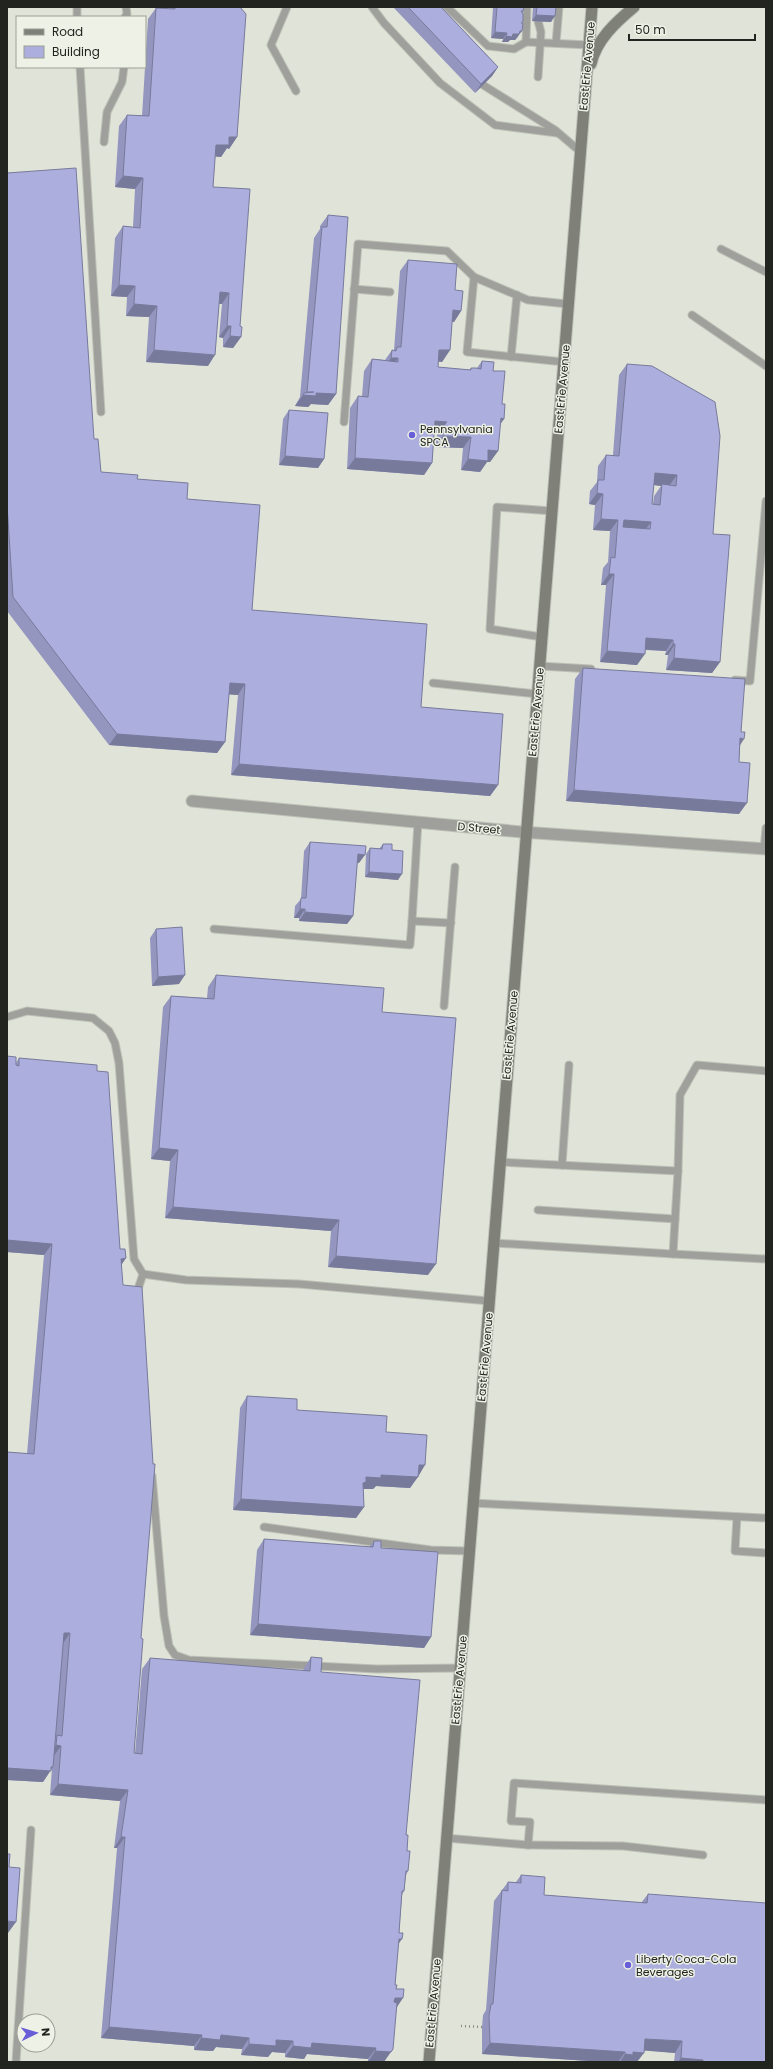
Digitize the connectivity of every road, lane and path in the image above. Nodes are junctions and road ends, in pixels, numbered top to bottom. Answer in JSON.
{"nodes":[{"id":1,"x":287,"y":7,"type":"edge"},
{"id":2,"x":372,"y":7,"type":"edge"},
{"id":3,"x":447,"y":7,"type":"edge"},
{"id":4,"x":527,"y":7,"type":"edge"},
{"id":5,"x":559,"y":7,"type":"edge"},
{"id":6,"x":592,"y":7,"type":"edge"},
{"id":7,"x":634,"y":7,"type":"edge"},
{"id":8,"x":538,"y":21,"type":"edge"},
{"id":9,"x":547,"y":22,"type":"edge"},
{"id":10,"x":541,"y":32,"type":"junction"},
{"id":11,"x":526,"y":42,"type":"junction"},
{"id":12,"x":540,"y":43,"type":"junction"},
{"id":13,"x":556,"y":43,"type":"junction"},
{"id":14,"x":589,"y":45,"type":"junction"},
{"id":15,"x":80,"y":68,"type":"edge"},
{"id":16,"x":124,"y":68,"type":"edge"},
{"id":17,"x":538,"y":77,"type":"dead end"},
{"id":18,"x":482,"y":85,"type":"edge"},
{"id":19,"x":585,"y":88,"type":"junction"},
{"id":20,"x":296,"y":91,"type":"dead end"},
{"id":21,"x":557,"y":133,"type":"junction"},
{"id":22,"x":104,"y":142,"type":"dead end"},
{"id":23,"x":581,"y":148,"type":"junction"},
{"id":24,"x":721,"y":249,"type":"dead end"},
{"id":25,"x":766,"y":272,"type":"edge"},
{"id":26,"x":474,"y":276,"type":"junction"},
{"id":27,"x":354,"y":289,"type":"junction"},
{"id":28,"x":390,"y":292,"type":"dead end"},
{"id":29,"x":518,"y":295,"type":"junction"},
{"id":30,"x":568,"y":304,"type":"junction"},
{"id":31,"x":692,"y":315,"type":"dead end"},
{"id":32,"x":511,"y":357,"type":"junction"},
{"id":33,"x":564,"y":362,"type":"junction"},
{"id":34,"x":766,"y":366,"type":"edge"},
{"id":35,"x":101,"y":412,"type":"dead end"},
{"id":36,"x":344,"y":422,"type":"dead end"},
{"id":37,"x":766,"y":501,"type":"edge"},
{"id":38,"x":552,"y":511,"type":"junction"},
{"id":39,"x":542,"y":637,"type":"junction"},
{"id":40,"x":540,"y":666,"type":"junction"},
{"id":41,"x":595,"y":669,"type":"edge"},
{"id":42,"x":727,"y":679,"type":"edge"},
{"id":43,"x":433,"y":683,"type":"dead end"},
{"id":44,"x":537,"y":694,"type":"junction"},
{"id":45,"x":192,"y":801,"type":"dead end"},
{"id":46,"x":418,"y":822,"type":"junction"},
{"id":47,"x":766,"y":828,"type":"edge"},
{"id":48,"x":526,"y":832,"type":"junction"},
{"id":49,"x":765,"y":849,"type":"edge"},
{"id":50,"x":455,"y":867,"type":"dead end"},
{"id":51,"x":412,"y":921,"type":"junction"},
{"id":52,"x":451,"y":923,"type":"junction"},
{"id":53,"x":214,"y":929,"type":"dead end"},
{"id":54,"x":444,"y":1006,"type":"dead end"},
{"id":55,"x":7,"y":1017,"type":"edge"},
{"id":56,"x":569,"y":1065,"type":"dead end"},
{"id":57,"x":766,"y":1072,"type":"edge"},
{"id":58,"x":500,"y":1162,"type":"junction"},
{"id":59,"x":562,"y":1165,"type":"junction"},
{"id":60,"x":678,"y":1171,"type":"junction"},
{"id":61,"x":538,"y":1210,"type":"dead end"},
{"id":62,"x":675,"y":1219,"type":"junction"},
{"id":63,"x":494,"y":1243,"type":"junction"},
{"id":64,"x":673,"y":1254,"type":"junction"},
{"id":65,"x":766,"y":1259,"type":"edge"},
{"id":66,"x":143,"y":1274,"type":"junction"},
{"id":67,"x":489,"y":1301,"type":"junction"},
{"id":68,"x":136,"y":1305,"type":"edge"},
{"id":69,"x":152,"y":1469,"type":"edge"},
{"id":70,"x":473,"y":1503,"type":"junction"},
{"id":71,"x":737,"y":1517,"type":"junction"},
{"id":72,"x":766,"y":1518,"type":"edge"},
{"id":73,"x":264,"y":1527,"type":"dead end"},
{"id":74,"x":469,"y":1551,"type":"junction"},
{"id":75,"x":766,"y":1553,"type":"edge"},
{"id":76,"x":460,"y":1668,"type":"junction"},
{"id":77,"x":766,"y":1800,"type":"edge"},
{"id":78,"x":31,"y":1830,"type":"dead end"},
{"id":79,"x":446,"y":1838,"type":"junction"},
{"id":80,"x":528,"y":1845,"type":"junction"},
{"id":81,"x":702,"y":1855,"type":"dead end"},
{"id":82,"x":461,"y":2026,"type":"dead end"},
{"id":83,"x":482,"y":2028,"type":"dead end"},
{"id":84,"x":16,"y":2062,"type":"edge"},
{"id":85,"x":429,"y":2062,"type":"edge"}],
"edges":[{"from":1,"to":20,"type":"lane"},
{"from":2,"to":21,"type":"lane"},
{"from":3,"to":11,"type":"lane"},
{"from":4,"to":11,"type":"lane"},
{"from":5,"to":13,"type":"lane"},
{"from":6,"to":14,"type":"main road","name":"East Erie Avenue"},
{"from":7,"to":19,"type":"main road"},
{"from":8,"to":10,"type":"lane"},
{"from":9,"to":10,"type":"lane"},
{"from":10,"to":12,"type":"lane"},
{"from":11,"to":12,"type":"lane"},
{"from":12,"to":13,"type":"lane"},
{"from":12,"to":17,"type":"lane"},
{"from":13,"to":14,"type":"lane"},
{"from":14,"to":19,"type":"main road","name":"East Erie Avenue"},
{"from":15,"to":35,"type":"lane"},
{"from":16,"to":22,"type":"lane"},
{"from":18,"to":21,"type":"lane"},
{"from":19,"to":23,"type":"main road","name":"East Erie Avenue"},
{"from":21,"to":23,"type":"lane"},
{"from":23,"to":30,"type":"main road","name":"East Erie Avenue"},
{"from":24,"to":25,"type":"lane"},
{"from":26,"to":27,"type":"lane"},
{"from":26,"to":29,"type":"lane"},
{"from":26,"to":32,"type":"lane"},
{"from":27,"to":28,"type":"lane"},
{"from":27,"to":36,"type":"lane"},
{"from":29,"to":30,"type":"lane"},
{"from":29,"to":32,"type":"lane"},
{"from":30,"to":33,"type":"main road","name":"East Erie Avenue"},
{"from":31,"to":34,"type":"lane"},
{"from":32,"to":33,"type":"lane"},
{"from":33,"to":38,"type":"main road","name":"East Erie Avenue"},
{"from":37,"to":42,"type":"lane"},
{"from":38,"to":39,"type":"main road","name":"East Erie Avenue"},
{"from":38,"to":39,"type":"lane"},
{"from":39,"to":40,"type":"main road","name":"East Erie Avenue"},
{"from":40,"to":41,"type":"lane"},
{"from":40,"to":44,"type":"main road","name":"East Erie Avenue"},
{"from":43,"to":44,"type":"lane"},
{"from":44,"to":48,"type":"main road","name":"East Erie Avenue"},
{"from":45,"to":46,"type":"street","name":"D Street"},
{"from":46,"to":48,"type":"street","name":"D Street"},
{"from":46,"to":51,"type":"lane"},
{"from":47,"to":49,"type":"lane"},
{"from":48,"to":49,"type":"street","name":"D Street"},
{"from":48,"to":58,"type":"main road","name":"East Erie Avenue"},
{"from":50,"to":52,"type":"lane"},
{"from":51,"to":52,"type":"lane"},
{"from":51,"to":53,"type":"lane"},
{"from":52,"to":54,"type":"lane"},
{"from":55,"to":66,"type":"lane"},
{"from":56,"to":59,"type":"lane"},
{"from":57,"to":60,"type":"lane"},
{"from":58,"to":59,"type":"lane"},
{"from":58,"to":63,"type":"main road","name":"East Erie Avenue"},
{"from":59,"to":60,"type":"lane"},
{"from":60,"to":62,"type":"lane"},
{"from":61,"to":62,"type":"lane"},
{"from":62,"to":64,"type":"lane"},
{"from":63,"to":64,"type":"lane"},
{"from":63,"to":67,"type":"main road","name":"East Erie Avenue"},
{"from":64,"to":65,"type":"lane"},
{"from":66,"to":67,"type":"lane"},
{"from":66,"to":68,"type":"lane"},
{"from":67,"to":70,"type":"main road","name":"East Erie Avenue"},
{"from":69,"to":76,"type":"lane"},
{"from":70,"to":71,"type":"lane"},
{"from":70,"to":74,"type":"main road","name":"East Erie Avenue"},
{"from":71,"to":72,"type":"lane"},
{"from":71,"to":75,"type":"lane"},
{"from":73,"to":74,"type":"lane"},
{"from":74,"to":76,"type":"main road","name":"East Erie Avenue"},
{"from":76,"to":79,"type":"main road","name":"East Erie Avenue"},
{"from":77,"to":80,"type":"lane"},
{"from":78,"to":84,"type":"lane"},
{"from":79,"to":80,"type":"lane"},
{"from":79,"to":85,"type":"main road","name":"East Erie Avenue"},
{"from":80,"to":81,"type":"lane"},
{"from":82,"to":83,"type":"path"}]}
